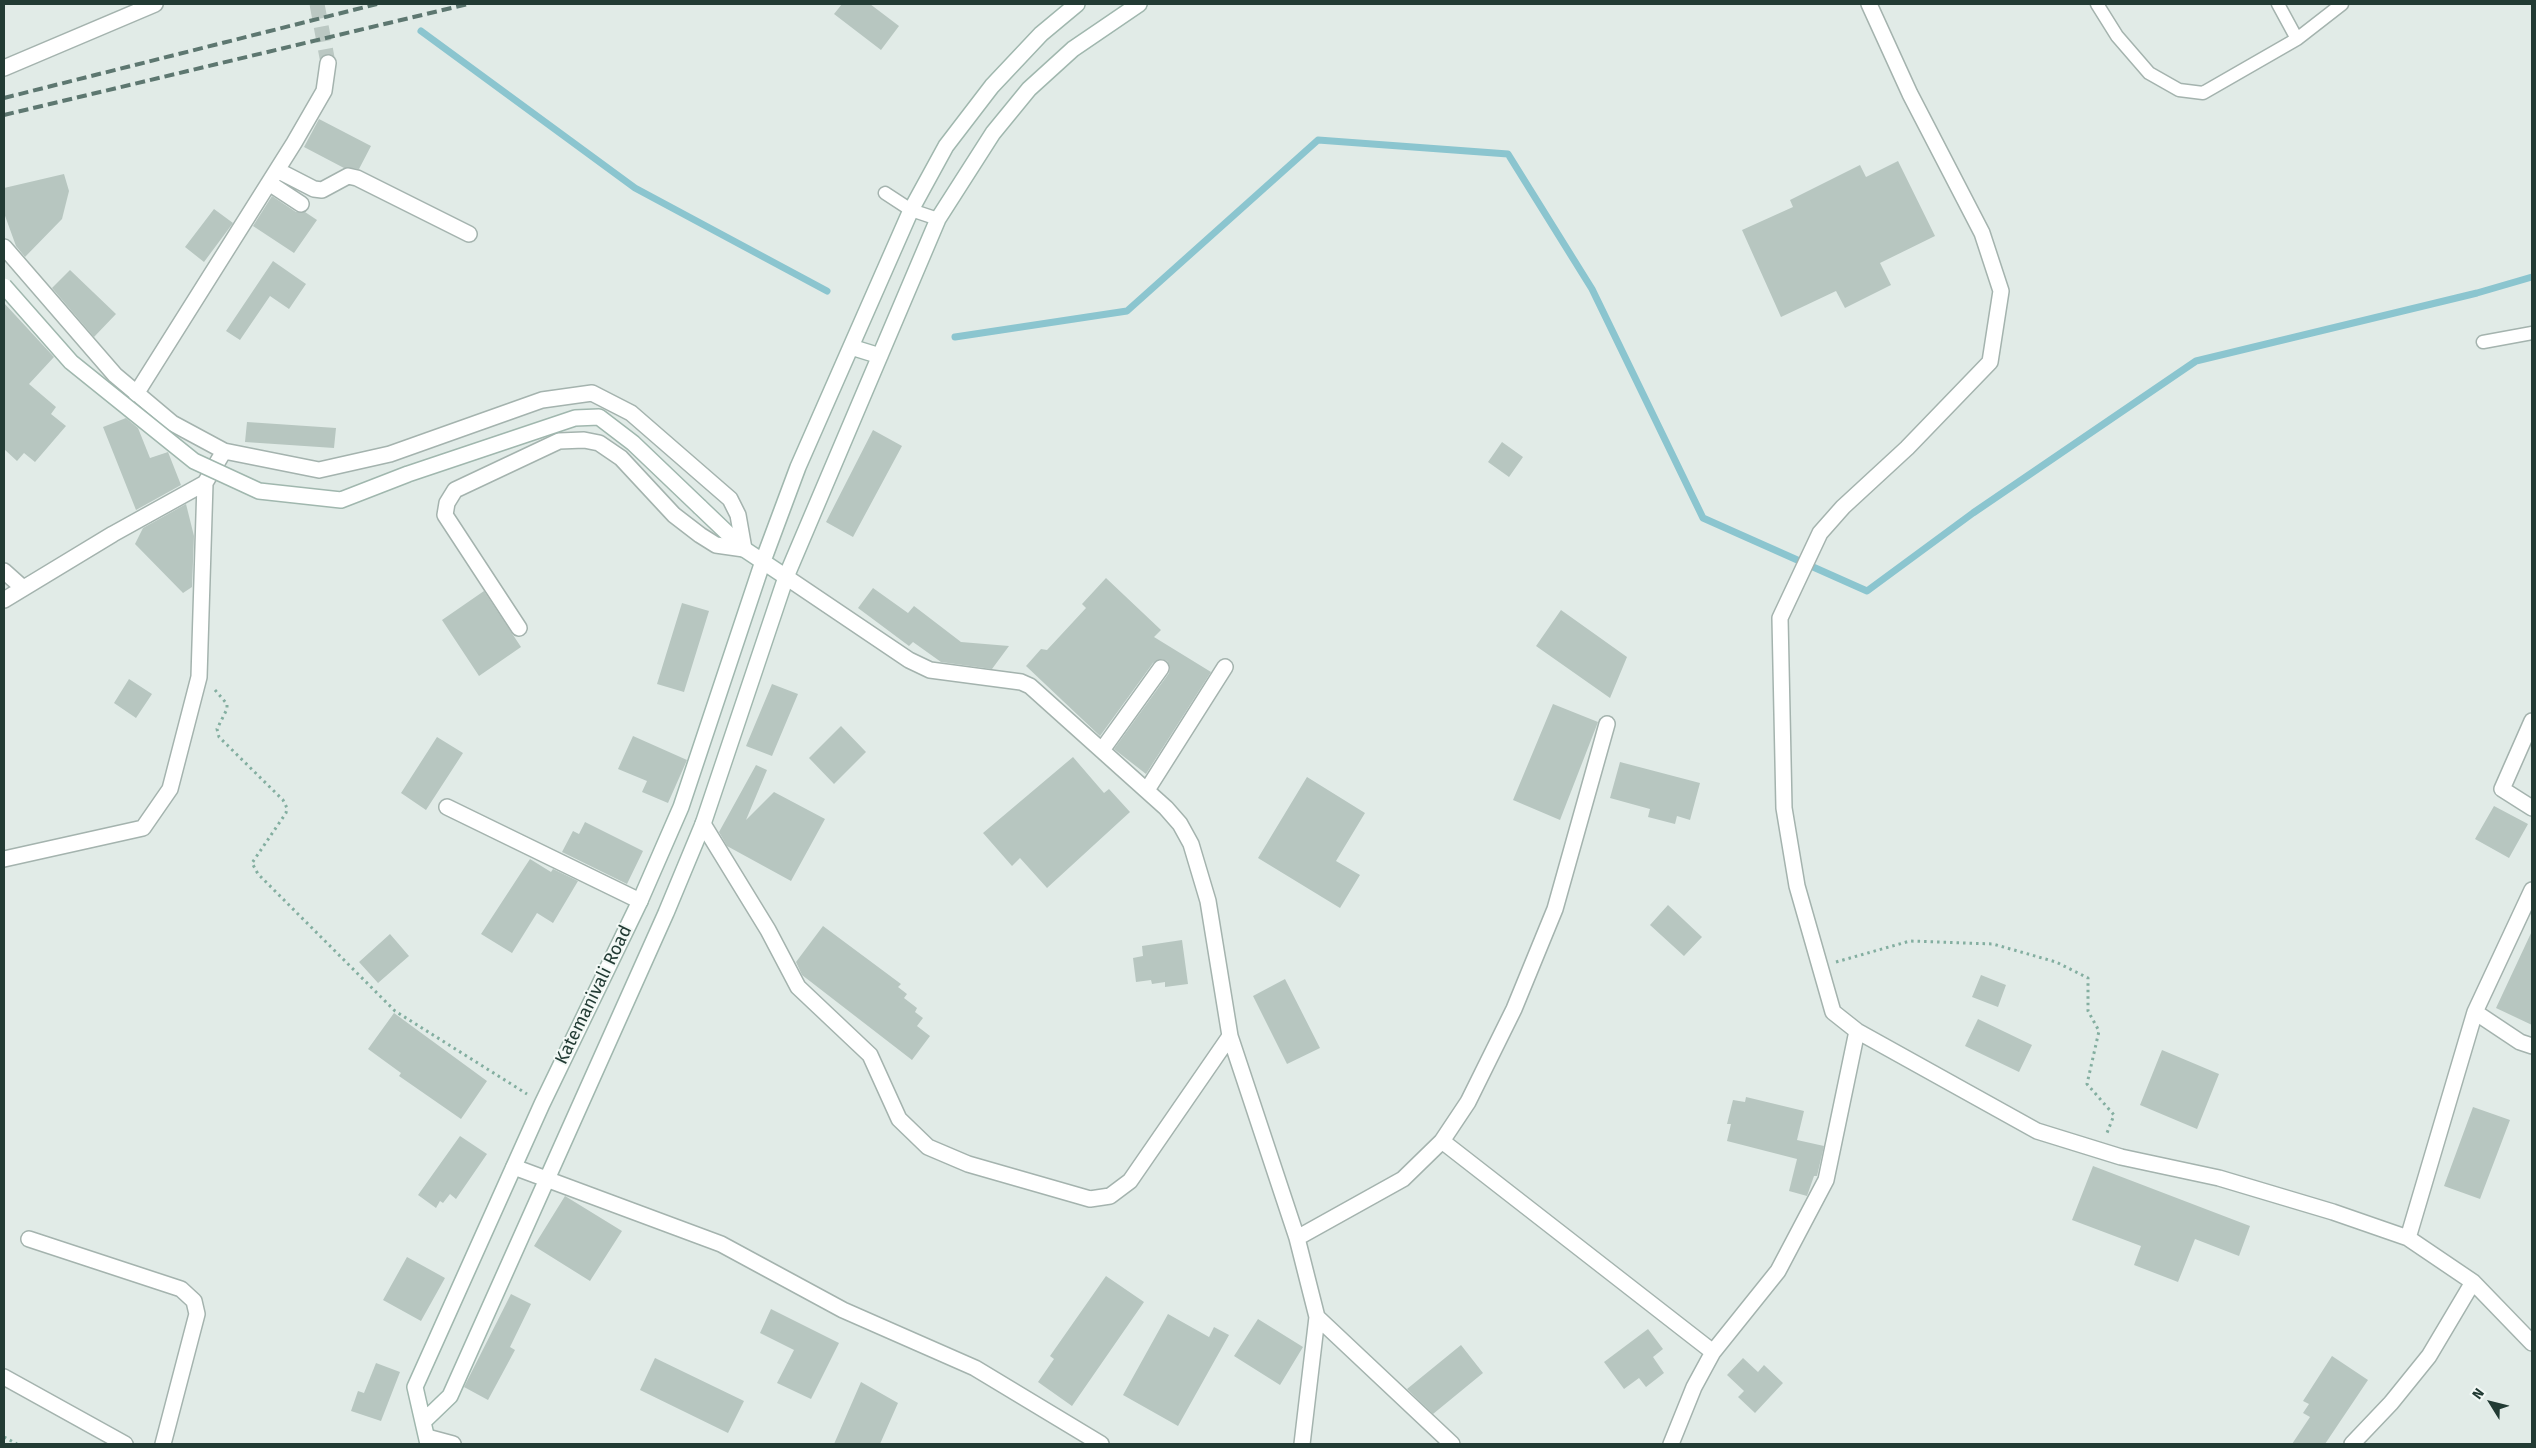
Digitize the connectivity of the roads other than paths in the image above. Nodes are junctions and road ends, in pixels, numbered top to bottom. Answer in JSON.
{"nodes":[{"id":1,"x":155,"y":4,"type":"edge"},
{"id":2,"x":1077,"y":4,"type":"edge"},
{"id":3,"x":1139,"y":4,"type":"edge"},
{"id":4,"x":1869,"y":4,"type":"edge"},
{"id":5,"x":2097,"y":4,"type":"edge"},
{"id":6,"x":2278,"y":4,"type":"edge"},
{"id":7,"x":2342,"y":4,"type":"edge"},
{"id":8,"x":2297,"y":39,"type":"junction"},
{"id":9,"x":328,"y":63,"type":"tunnel mouth"},
{"id":10,"x":4,"y":68,"type":"edge"},
{"id":11,"x":277,"y":170,"type":"junction"},
{"id":12,"x":269,"y":183,"type":"junction"},
{"id":13,"x":885,"y":193,"type":"dead end"},
{"id":14,"x":301,"y":204,"type":"dead end"},
{"id":15,"x":910,"y":210,"type":"junction"},
{"id":16,"x":938,"y":219,"type":"junction"},
{"id":17,"x":468,"y":234,"type":"dead end"},
{"id":18,"x":4,"y":247,"type":"edge"},
{"id":19,"x":4,"y":286,"type":"edge"},
{"id":20,"x":2532,"y":333,"type":"edge"},
{"id":21,"x":2484,"y":342,"type":"dead end"},
{"id":22,"x":850,"y":347,"type":"junction"},
{"id":23,"x":880,"y":356,"type":"junction"},
{"id":24,"x":136,"y":394,"type":"junction"},
{"id":25,"x":224,"y":451,"type":"junction"},
{"id":26,"x":205,"y":483,"type":"junction"},
{"id":27,"x":744,"y":549,"type":"junction"},
{"id":28,"x":763,"y":561,"type":"junction"},
{"id":29,"x":4,"y":571,"type":"edge"},
{"id":30,"x":786,"y":577,"type":"junction"},
{"id":31,"x":23,"y":588,"type":"junction"},
{"id":32,"x":4,"y":600,"type":"edge"},
{"id":33,"x":519,"y":628,"type":"dead end"},
{"id":34,"x":1225,"y":667,"type":"dead end"},
{"id":35,"x":1161,"y":668,"type":"dead end"},
{"id":36,"x":2532,"y":721,"type":"edge"},
{"id":37,"x":1607,"y":724,"type":"dead end"},
{"id":38,"x":1102,"y":750,"type":"junction"},
{"id":39,"x":1146,"y":790,"type":"junction"},
{"id":40,"x":447,"y":807,"type":"dead end"},
{"id":41,"x":2532,"y":808,"type":"edge"},
{"id":42,"x":703,"y":824,"type":"junction"},
{"id":43,"x":4,"y":860,"type":"edge"},
{"id":44,"x":2532,"y":890,"type":"edge"},
{"id":45,"x":640,"y":901,"type":"junction"},
{"id":46,"x":2474,"y":1012,"type":"junction"},
{"id":47,"x":1857,"y":1031,"type":"junction"},
{"id":48,"x":1230,"y":1036,"type":"junction"},
{"id":49,"x":2532,"y":1046,"type":"edge"},
{"id":50,"x":1442,"y":1140,"type":"junction"},
{"id":51,"x":514,"y":1167,"type":"junction"},
{"id":52,"x":546,"y":1179,"type":"junction"},
{"id":53,"x":29,"y":1238,"type":"dead end"},
{"id":54,"x":1297,"y":1238,"type":"junction"},
{"id":55,"x":2408,"y":1238,"type":"junction"},
{"id":56,"x":2473,"y":1282,"type":"junction"},
{"id":57,"x":1317,"y":1317,"type":"junction"},
{"id":58,"x":2532,"y":1342,"type":"edge"},
{"id":59,"x":1713,"y":1352,"type":"junction"},
{"id":60,"x":4,"y":1377,"type":"edge"},
{"id":61,"x":424,"y":1421,"type":"junction"},
{"id":62,"x":428,"y":1440,"type":"edge"},
{"id":63,"x":125,"y":1444,"type":"edge"},
{"id":64,"x":163,"y":1444,"type":"edge"},
{"id":65,"x":453,"y":1444,"type":"edge"},
{"id":66,"x":1101,"y":1444,"type":"edge"},
{"id":67,"x":1302,"y":1444,"type":"edge"},
{"id":68,"x":1452,"y":1444,"type":"edge"},
{"id":69,"x":1671,"y":1444,"type":"edge"},
{"id":70,"x":2352,"y":1444,"type":"edge"}],
"edges":[{"from":1,"to":10,"type":"street"},
{"from":2,"to":15,"type":"street","name":"Katemanivali Road"},
{"from":3,"to":16,"type":"street","name":"Katemanivali Road"},
{"from":4,"to":47,"type":"street"},
{"from":5,"to":8,"type":"lane"},
{"from":6,"to":8,"type":"lane"},
{"from":7,"to":8,"type":"lane"},
{"from":9,"to":11,"type":"street"},
{"from":11,"to":12,"type":"street"},
{"from":11,"to":17,"type":"street"},
{"from":12,"to":14,"type":"street"},
{"from":12,"to":24,"type":"street"},
{"from":13,"to":15,"type":"lane"},
{"from":15,"to":16,"type":"lane"},
{"from":15,"to":22,"type":"street","name":"Katemanivali Road"},
{"from":16,"to":23,"type":"street","name":"Katemanivali Road"},
{"from":18,"to":24,"type":"street"},
{"from":19,"to":27,"type":"street","bridge":true},
{"from":20,"to":21,"type":"lane"},
{"from":22,"to":23,"type":"street"},
{"from":22,"to":28,"type":"street","name":"Katemanivali Road"},
{"from":23,"to":30,"type":"street","name":"Katemanivali Road"},
{"from":24,"to":25,"type":"street"},
{"from":25,"to":26,"type":"street"},
{"from":25,"to":27,"type":"street"},
{"from":26,"to":31,"type":"street"},
{"from":26,"to":43,"type":"street"},
{"from":27,"to":28,"type":"street"},
{"from":27,"to":33,"type":"street"},
{"from":28,"to":30,"type":"street"},
{"from":28,"to":45,"type":"street","name":"Katemanivali Road"},
{"from":29,"to":31,"type":"street"},
{"from":30,"to":38,"type":"street"},
{"from":30,"to":42,"type":"street","name":"Katemanivali Road"},
{"from":31,"to":32,"type":"street"},
{"from":34,"to":39,"type":"street"},
{"from":35,"to":38,"type":"street"},
{"from":36,"to":41,"type":"street"},
{"from":37,"to":50,"type":"street"},
{"from":38,"to":39,"type":"street"},
{"from":39,"to":48,"type":"street"},
{"from":40,"to":45,"type":"street"},
{"from":42,"to":48,"type":"street"},
{"from":42,"to":52,"type":"street","name":"Katemanivali Road"},
{"from":44,"to":46,"type":"street"},
{"from":45,"to":51,"type":"street","name":"Katemanivali Road"},
{"from":46,"to":49,"type":"street"},
{"from":46,"to":55,"type":"street"},
{"from":47,"to":55,"type":"street"},
{"from":47,"to":59,"type":"street"},
{"from":48,"to":54,"type":"street"},
{"from":50,"to":54,"type":"street"},
{"from":50,"to":59,"type":"street"},
{"from":51,"to":52,"type":"street"},
{"from":51,"to":61,"type":"street","name":"Katemanivali Road"},
{"from":52,"to":61,"type":"street","name":"Katemanivali Road"},
{"from":52,"to":66,"type":"street"},
{"from":53,"to":64,"type":"street"},
{"from":54,"to":57,"type":"street"},
{"from":55,"to":56,"type":"street"},
{"from":56,"to":58,"type":"street"},
{"from":56,"to":70,"type":"street"},
{"from":57,"to":67,"type":"street"},
{"from":57,"to":68,"type":"street"},
{"from":59,"to":69,"type":"street"},
{"from":60,"to":63,"type":"street"},
{"from":61,"to":62,"type":"street","name":"Katemanivali Road"},
{"from":62,"to":65,"type":"street"}]}
